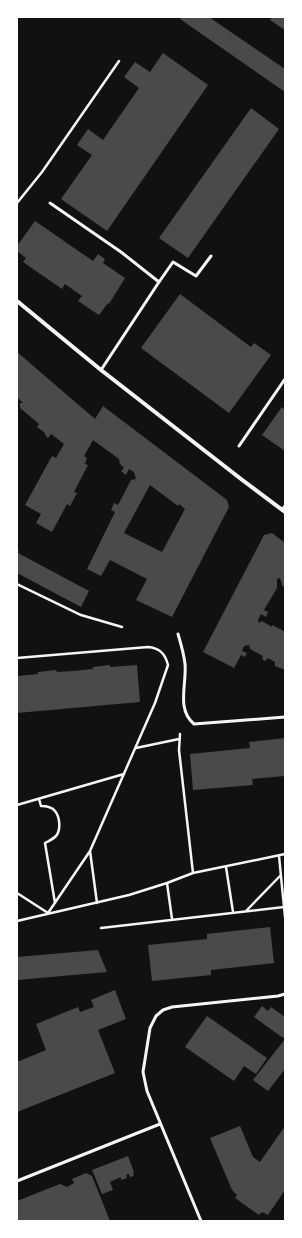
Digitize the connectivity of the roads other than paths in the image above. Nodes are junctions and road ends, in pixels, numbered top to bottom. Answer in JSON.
{"nodes":[{"id":1,"x":50,"y":203,"type":"dead end"},
{"id":2,"x":211,"y":256,"type":"dead end"},
{"id":3,"x":159,"y":282,"type":"junction"},
{"id":4,"x":17,"y":301,"type":"edge"},
{"id":5,"x":100,"y":370,"type":"junction"},
{"id":6,"x":285,"y":379,"type":"edge"},
{"id":7,"x":239,"y":446,"type":"dead end"},
{"id":8,"x":284,"y":509,"type":"edge"},
{"id":9,"x":178,"y":634,"type":"dead end"},
{"id":10,"x":285,"y":717,"type":"edge"},
{"id":11,"x":285,"y":994,"type":"edge"},
{"id":12,"x":160,"y":1124,"type":"junction"},
{"id":13,"x":17,"y":1181,"type":"edge"},
{"id":14,"x":201,"y":1221,"type":"edge"}],
"edges":[{"from":1,"to":3,"type":"lane"},
{"from":2,"to":3,"type":"lane"},
{"from":3,"to":5,"type":"lane"},
{"from":4,"to":5,"type":"street"},
{"from":5,"to":8,"type":"street"},
{"from":6,"to":7,"type":"lane"},
{"from":9,"to":10,"type":"lane"},
{"from":11,"to":12,"type":"lane"},
{"from":12,"to":13,"type":"lane"},
{"from":12,"to":14,"type":"lane"}]}
